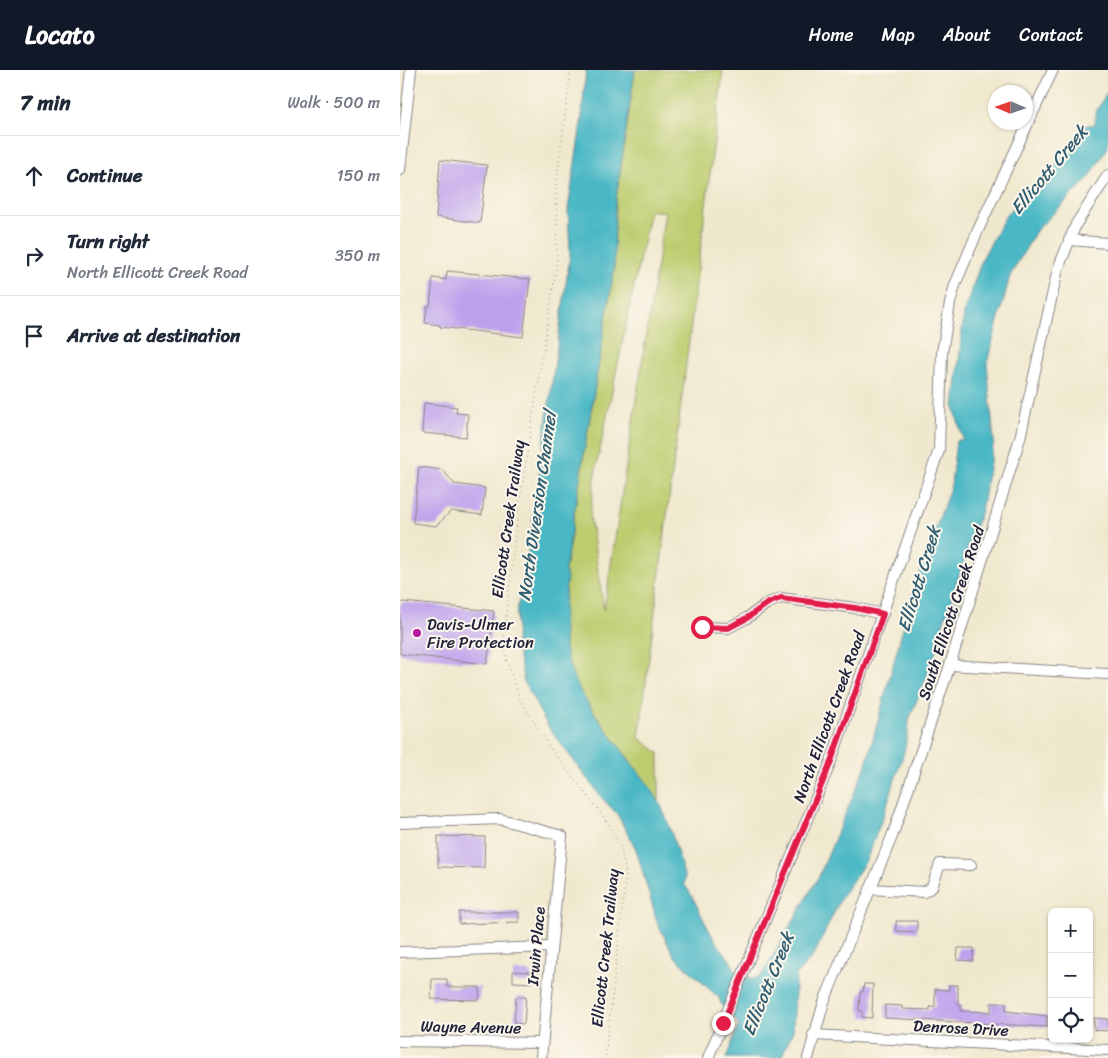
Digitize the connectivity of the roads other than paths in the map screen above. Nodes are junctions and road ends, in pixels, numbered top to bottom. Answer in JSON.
{"nodes":[{"id":1,"x":412,"y":70,"type":"edge"},
{"id":2,"x":1053,"y":70,"type":"edge"},
{"id":3,"x":402,"y":144,"type":"edge"},
{"id":4,"x":400,"y":170,"type":"edge"},
{"id":5,"x":1108,"y":175,"type":"edge"},
{"id":6,"x":1069,"y":240,"type":"junction"},
{"id":7,"x":1108,"y":243,"type":"edge"},
{"id":8,"x":883,"y":614,"type":"junction"},
{"id":9,"x":702,"y":627,"type":"dead end"},
{"id":10,"x":950,"y":665,"type":"junction"},
{"id":11,"x":1108,"y":674,"type":"edge"},
{"id":12,"x":400,"y":823,"type":"edge"},
{"id":13,"x":971,"y":865,"type":"dead end"},
{"id":14,"x":870,"y":889,"type":"junction"},
{"id":15,"x":551,"y":947,"type":"junction"},
{"id":16,"x":400,"y":952,"type":"edge"},
{"id":17,"x":813,"y":1035,"type":"junction"},
{"id":18,"x":400,"y":1041,"type":"edge"},
{"id":19,"x":542,"y":1043,"type":"junction"},
{"id":20,"x":1108,"y":1050,"type":"edge"},
{"id":21,"x":541,"y":1058,"type":"edge"},
{"id":22,"x":708,"y":1058,"type":"edge"},
{"id":23,"x":808,"y":1058,"type":"edge"}],
"edges":[{"from":1,"to":3,"type":"street"},
{"from":2,"to":8,"type":"street","name":"North Ellicott Creek Road"},
{"from":3,"to":4,"type":"street"},
{"from":5,"to":6,"type":"street","name":"South Ellicott Creek Road"},
{"from":6,"to":7,"type":"street"},
{"from":6,"to":10,"type":"street","name":"South Ellicott Creek Road"},
{"from":8,"to":9,"type":"street"},
{"from":8,"to":22,"type":"street","name":"North Ellicott Creek Road"},
{"from":10,"to":11,"type":"street"},
{"from":10,"to":14,"type":"street","name":"South Ellicott Creek Road"},
{"from":12,"to":15,"type":"street","name":"Irwin Place"},
{"from":13,"to":14,"type":"street"},
{"from":14,"to":17,"type":"street","name":"South Ellicott Creek Road"},
{"from":15,"to":16,"type":"street"},
{"from":15,"to":19,"type":"street","name":"Irwin Place"},
{"from":17,"to":20,"type":"street","name":"Denrose Drive"},
{"from":17,"to":23,"type":"street","name":"South Ellicott Creek Road"},
{"from":18,"to":19,"type":"street","name":"Wayne Avenue"},
{"from":19,"to":21,"type":"street","name":"Irwin Place"}]}
